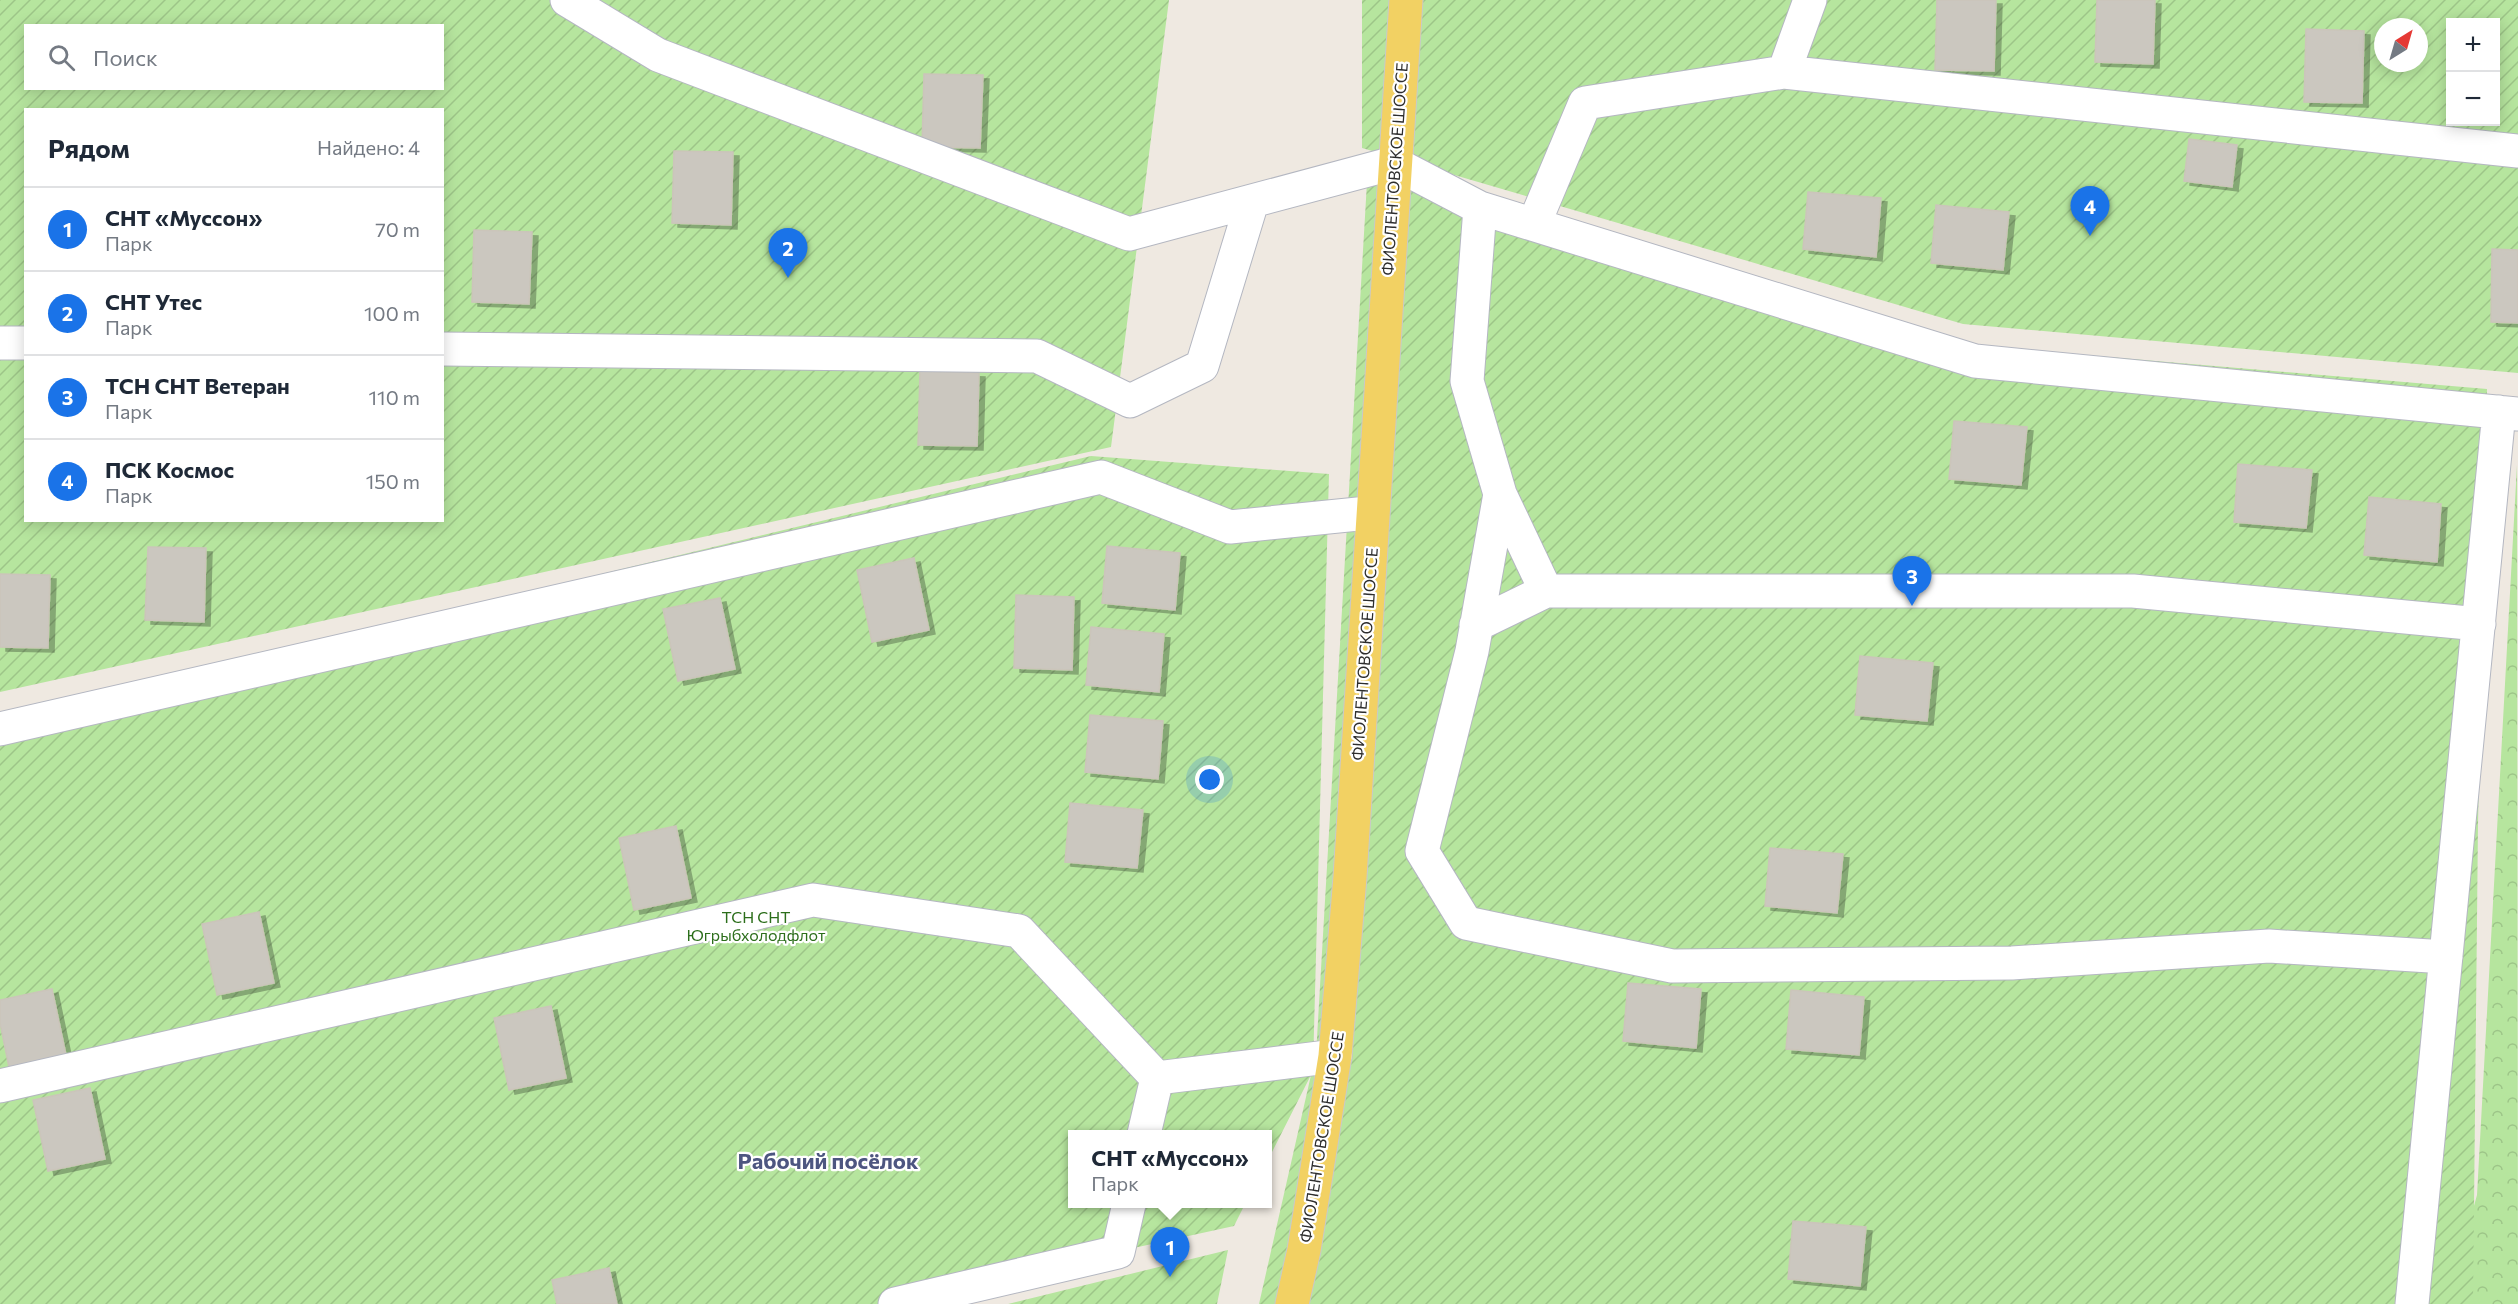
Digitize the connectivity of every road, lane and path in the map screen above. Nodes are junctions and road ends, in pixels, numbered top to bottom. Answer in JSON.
{"nodes":[{"id":1,"x":567,"y":0,"type":"edge"},
{"id":2,"x":1406,"y":0,"type":"edge"},
{"id":3,"x":1810,"y":0,"type":"edge"},
{"id":4,"x":1784,"y":72,"type":"junction"},
{"id":5,"x":2518,"y":151,"type":"edge"},
{"id":6,"x":1394,"y":164,"type":"junction"},
{"id":7,"x":1252,"y":202,"type":"junction"},
{"id":8,"x":1480,"y":208,"type":"junction"},
{"id":9,"x":1534,"y":224,"type":"junction"},
{"id":10,"x":0,"y":343,"type":"edge"},
{"id":11,"x":24,"y":343,"type":"edge"},
{"id":12,"x":444,"y":349,"type":"edge"},
{"id":13,"x":2508,"y":413,"type":"edge"},
{"id":14,"x":1500,"y":494,"type":"junction"},
{"id":15,"x":1358,"y":514,"type":"dead end"},
{"id":16,"x":1546,"y":591,"type":"junction"},
{"id":17,"x":2479,"y":624,"type":"junction"},
{"id":18,"x":1476,"y":626,"type":"junction"},
{"id":19,"x":0,"y":729,"type":"edge"},
{"id":20,"x":2446,"y":957,"type":"junction"},
{"id":21,"x":1335,"y":1056,"type":"junction"},
{"id":22,"x":1157,"y":1078,"type":"junction"},
{"id":23,"x":0,"y":1086,"type":"edge"},
{"id":24,"x":1145,"y":1130,"type":"edge"},
{"id":25,"x":1128,"y":1208,"type":"edge"},
{"id":26,"x":895,"y":1304,"type":"edge"},
{"id":27,"x":1292,"y":1304,"type":"edge"},
{"id":28,"x":2412,"y":1304,"type":"edge"}],
"edges":[{"from":1,"to":7,"type":"street"},
{"from":2,"to":6,"type":"main road","name":"ФИОЛЕНТОВСКОЕ ШОССЕ"},
{"from":3,"to":4,"type":"street"},
{"from":4,"to":5,"type":"street"},
{"from":4,"to":9,"type":"street"},
{"from":6,"to":7,"type":"street"},
{"from":6,"to":8,"type":"street"},
{"from":6,"to":21,"type":"main road","name":"ФИОЛЕНТОВСКОЕ ШОССЕ"},
{"from":7,"to":12,"type":"street"},
{"from":8,"to":9,"type":"street"},
{"from":8,"to":14,"type":"street"},
{"from":9,"to":13,"type":"street"},
{"from":10,"to":11,"type":"street"},
{"from":13,"to":17,"type":"street"},
{"from":14,"to":16,"type":"street"},
{"from":14,"to":18,"type":"street"},
{"from":15,"to":19,"type":"street"},
{"from":16,"to":17,"type":"street"},
{"from":16,"to":18,"type":"street"},
{"from":17,"to":20,"type":"street"},
{"from":18,"to":20,"type":"street"},
{"from":20,"to":28,"type":"street"},
{"from":21,"to":22,"type":"street"},
{"from":21,"to":27,"type":"main road","name":"ФИОЛЕНТОВСКОЕ ШОССЕ"},
{"from":22,"to":23,"type":"street"},
{"from":22,"to":24,"type":"street"},
{"from":25,"to":26,"type":"street"}]}
